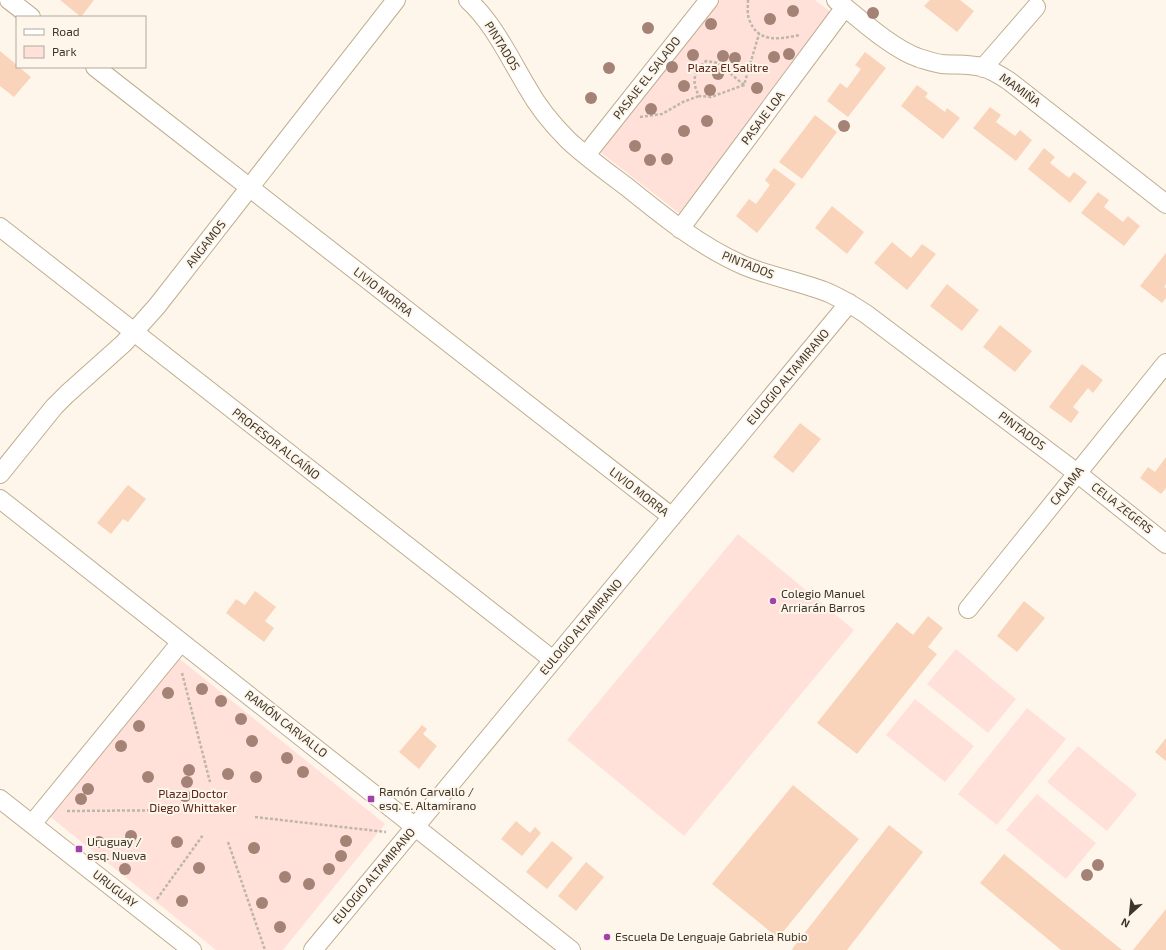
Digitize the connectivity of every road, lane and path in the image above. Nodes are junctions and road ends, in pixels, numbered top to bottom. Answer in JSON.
{"nodes":[{"id":1,"x":396,"y":0,"type":"edge"},
{"id":2,"x":468,"y":0,"type":"edge"},
{"id":3,"x":709,"y":0,"type":"edge"},
{"id":4,"x":748,"y":0,"type":"edge"},
{"id":5,"x":841,"y":4,"type":"edge"},
{"id":6,"x":1036,"y":8,"type":"dead end"},
{"id":7,"x":828,"y":30,"type":"junction"},
{"id":8,"x":759,"y":34,"type":"junction"},
{"id":9,"x":96,"y":68,"type":"edge"},
{"id":10,"x":983,"y":68,"type":"junction"},
{"id":11,"x":744,"y":85,"type":"junction"},
{"id":12,"x":699,"y":96,"type":"junction"},
{"id":13,"x":617,"y":116,"type":"junction"},
{"id":14,"x":586,"y":155,"type":"junction"},
{"id":15,"x":250,"y":188,"type":"junction"},
{"id":16,"x":1166,"y":204,"type":"edge"},
{"id":17,"x":0,"y":227,"type":"edge"},
{"id":18,"x":680,"y":229,"type":"junction"},
{"id":19,"x":849,"y":303,"type":"junction"},
{"id":20,"x":134,"y":332,"type":"junction"},
{"id":21,"x":1166,"y":363,"type":"edge"},
{"id":22,"x":1077,"y":473,"type":"junction"},
{"id":23,"x":0,"y":474,"type":"edge"},
{"id":24,"x":0,"y":499,"type":"edge"},
{"id":25,"x":672,"y":517,"type":"junction"},
{"id":26,"x":1166,"y":544,"type":"edge"},
{"id":27,"x":968,"y":609,"type":"dead end"},
{"id":28,"x":178,"y":645,"type":"junction"},
{"id":29,"x":553,"y":660,"type":"junction"},
{"id":30,"x":210,"y":782,"type":"dead end"},
{"id":31,"x":0,"y":799,"type":"edge"},
{"id":32,"x":192,"y":810,"type":"dead end"},
{"id":33,"x":255,"y":817,"type":"dead end"},
{"id":34,"x":37,"y":818,"type":"junction"},
{"id":35,"x":412,"y":830,"type":"junction"},
{"id":36,"x":203,"y":834,"type":"dead end"},
{"id":37,"x":228,"y":842,"type":"dead end"},
{"id":38,"x":146,"y":914,"type":"junction"},
{"id":39,"x":192,"y":950,"type":"edge"},
{"id":40,"x":265,"y":950,"type":"edge"},
{"id":41,"x":313,"y":950,"type":"edge"},
{"id":42,"x":571,"y":950,"type":"edge"}],
"edges":[{"from":1,"to":15,"type":"street","name":"ANGAMOS"},
{"from":2,"to":14,"type":"street","name":"PINTADOS"},
{"from":3,"to":13,"type":"street","name":"PASAJE EL SALADO"},
{"from":4,"to":8,"type":"path"},
{"from":5,"to":7,"type":"street","name":"PASAJE LOA"},
{"from":5,"to":10,"type":"street","name":"MAMIÑA"},
{"from":6,"to":10,"type":"street"},
{"from":7,"to":8,"type":"path"},
{"from":7,"to":18,"type":"street","name":"PASAJE LOA"},
{"from":8,"to":11,"type":"path"},
{"from":9,"to":15,"type":"street","name":"LIVIO MORRA"},
{"from":10,"to":16,"type":"street","name":"MAMIÑA"},
{"from":11,"to":12,"type":"path"},
{"from":11,"to":12,"type":"path"},
{"from":12,"to":13,"type":"path"},
{"from":13,"to":14,"type":"street","name":"PASAJE EL SALADO"},
{"from":14,"to":18,"type":"street","name":"PINTADOS"},
{"from":15,"to":20,"type":"street","name":"ANGAMOS"},
{"from":15,"to":25,"type":"street","name":"LIVIO MORRA"},
{"from":17,"to":20,"type":"street","name":"PROFESOR ALCAÍNO"},
{"from":18,"to":19,"type":"street","name":"PINTADOS"},
{"from":19,"to":22,"type":"street","name":"PINTADOS"},
{"from":19,"to":25,"type":"street","name":"EULOGIO ALTAMIRANO"},
{"from":20,"to":23,"type":"street","name":"ANGAMOS"},
{"from":20,"to":29,"type":"street","name":"PROFESOR ALCAÍNO"},
{"from":21,"to":22,"type":"street","name":"CALAMA"},
{"from":22,"to":26,"type":"street","name":"CELIA ZEGERS"},
{"from":22,"to":27,"type":"street","name":"CALAMA"},
{"from":24,"to":28,"type":"street","name":"RAMÓN CARVALLO"},
{"from":25,"to":29,"type":"street","name":"EULOGIO ALTAMIRANO"},
{"from":28,"to":30,"type":"path"},
{"from":28,"to":34,"type":"street"},
{"from":28,"to":35,"type":"street","name":"RAMÓN CARVALLO"},
{"from":29,"to":35,"type":"street","name":"EULOGIO ALTAMIRANO"},
{"from":31,"to":34,"type":"street","name":"URUGUAY"},
{"from":32,"to":34,"type":"path"},
{"from":33,"to":35,"type":"path"},
{"from":34,"to":38,"type":"street","name":"URUGUAY"},
{"from":35,"to":41,"type":"street","name":"EULOGIO ALTAMIRANO"},
{"from":35,"to":42,"type":"street","name":"RAMÓN CARVALLO"},
{"from":36,"to":38,"type":"path"},
{"from":37,"to":40,"type":"path"},
{"from":38,"to":39,"type":"street","name":"URUGUAY"}]}
